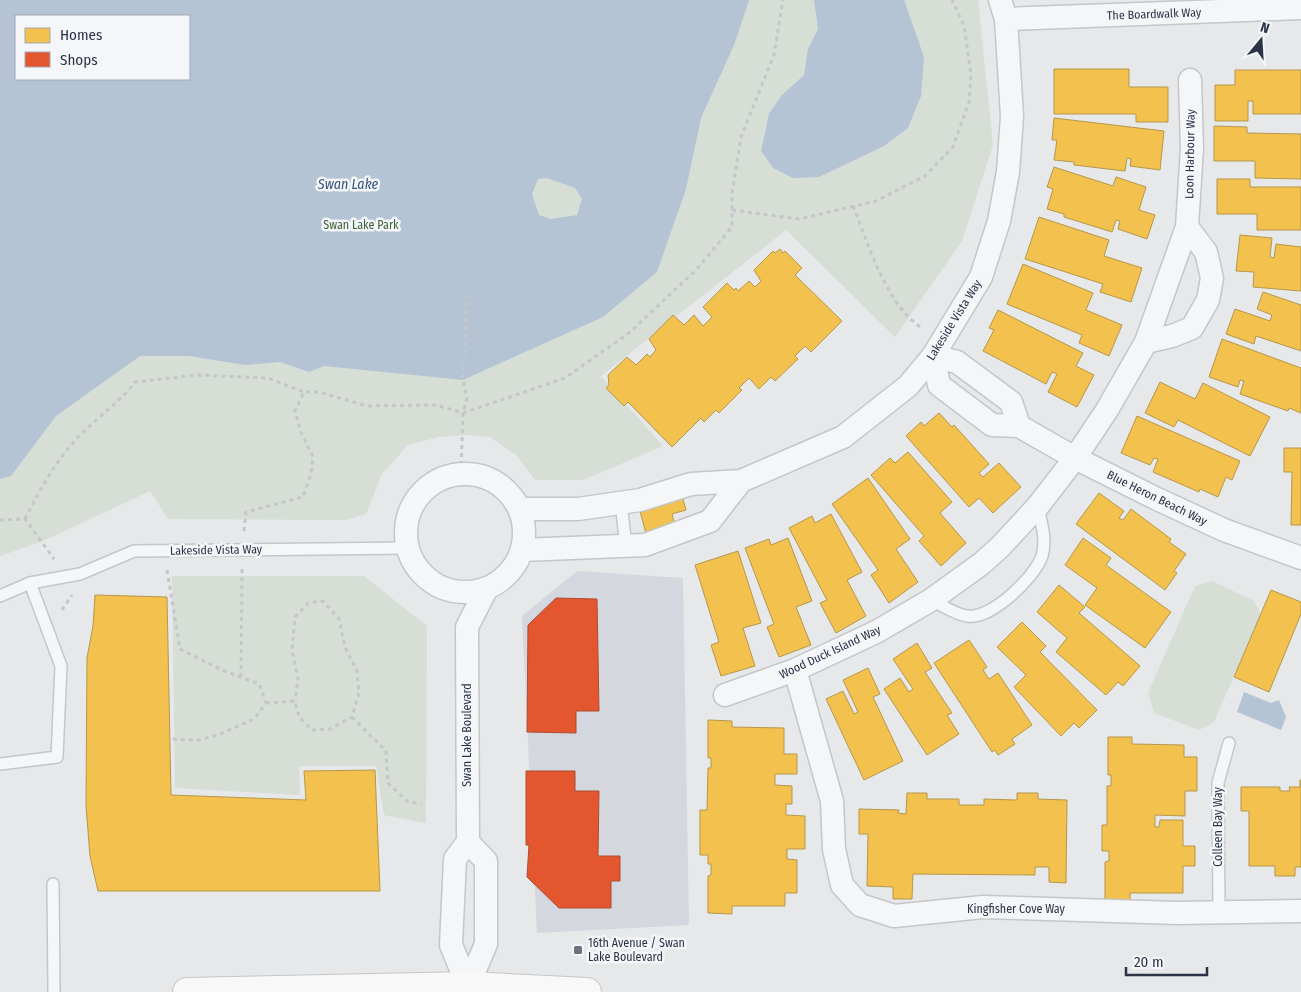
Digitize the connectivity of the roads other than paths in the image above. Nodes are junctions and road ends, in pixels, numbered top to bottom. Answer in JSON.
{"nodes":[{"id":1,"x":1301,"y":8,"type":"edge"},
{"id":2,"x":1003,"y":10,"type":"edge"},
{"id":3,"x":1190,"y":80,"type":"dead end"},
{"id":4,"x":1187,"y":227,"type":"junction"},
{"id":5,"x":1146,"y":342,"type":"junction"},
{"id":6,"x":938,"y":348,"type":"junction"},
{"id":7,"x":1075,"y":458,"type":"junction"},
{"id":8,"x":741,"y":481,"type":"junction"},
{"id":9,"x":621,"y":504,"type":"junction"},
{"id":10,"x":1038,"y":506,"type":"junction"},
{"id":11,"x":519,"y":509,"type":"junction"},
{"id":12,"x":626,"y":546,"type":"junction"},
{"id":13,"x":408,"y":548,"type":"junction"},
{"id":14,"x":522,"y":550,"type":"junction"},
{"id":15,"x":1301,"y":558,"type":"edge"},
{"id":16,"x":433,"y":582,"type":"junction"},
{"id":17,"x":30,"y":583,"type":"junction"},
{"id":18,"x":487,"y":588,"type":"junction"},
{"id":19,"x":0,"y":596,"type":"edge"},
{"id":20,"x":932,"y":600,"type":"junction"},
{"id":21,"x":466,"y":627,"type":"junction"},
{"id":22,"x":795,"y":670,"type":"junction"},
{"id":23,"x":725,"y":695,"type":"dead end"},
{"id":24,"x":1229,"y":742,"type":"dead end"},
{"id":25,"x":0,"y":764,"type":"edge"},
{"id":26,"x":468,"y":842,"type":"junction"},
{"id":27,"x":53,"y":884,"type":"dead end"},
{"id":28,"x":1301,"y":911,"type":"edge"},
{"id":29,"x":1220,"y":912,"type":"junction"},
{"id":30,"x":468,"y":989,"type":"edge"},
{"id":31,"x":54,"y":992,"type":"edge"},
{"id":32,"x":187,"y":992,"type":"edge"},
{"id":33,"x":587,"y":992,"type":"edge"}],
"edges":[{"from":1,"to":2,"type":"street","name":"The Boardwalk Way"},
{"from":2,"to":6,"type":"street","name":"Lakeside Vista Way"},
{"from":3,"to":4,"type":"street","name":"Loon Harbour Way"},
{"from":4,"to":5,"type":"street","name":"Loon Harbour Way"},
{"from":4,"to":5,"type":"street"},
{"from":5,"to":7,"type":"street","name":"Loon Harbour Way"},
{"from":6,"to":7,"type":"street","name":"Blue Heron Beach Way"},
{"from":6,"to":8,"type":"street","name":"Lakeside Vista Way"},
{"from":7,"to":10,"type":"street","name":"Wood Duck Island Way"},
{"from":7,"to":15,"type":"street","name":"Blue Heron Beach Way"},
{"from":8,"to":9,"type":"street","name":"Lakeside Vista Way"},
{"from":8,"to":12,"type":"street","name":"Lakeside Vista Way"},
{"from":9,"to":11,"type":"street","name":"Lakeside Vista Way"},
{"from":9,"to":12,"type":"lane"},
{"from":10,"to":20,"type":"street","name":"Wood Duck Island Way"},
{"from":10,"to":20,"type":"lane"},
{"from":11,"to":13,"type":"street"},
{"from":11,"to":14,"type":"street"},
{"from":12,"to":14,"type":"street","name":"Lakeside Vista Way"},
{"from":13,"to":16,"type":"street"},
{"from":13,"to":17,"type":"lane","name":"Lakeside Vista Way"},
{"from":14,"to":18,"type":"street"},
{"from":16,"to":18,"type":"street"},
{"from":16,"to":21,"type":"street","name":"Swan Lake Boulevard"},
{"from":17,"to":19,"type":"lane","name":"Lakeside Vista Way"},
{"from":17,"to":25,"type":"lane"},
{"from":18,"to":21,"type":"street","name":"Swan Lake Boulevard"},
{"from":20,"to":22,"type":"street","name":"Wood Duck Island Way"},
{"from":21,"to":26,"type":"street","name":"Swan Lake Boulevard"},
{"from":22,"to":23,"type":"street","name":"Wood Duck Island Way"},
{"from":22,"to":29,"type":"street","name":"Kingfisher Cove Way"},
{"from":24,"to":29,"type":"lane","name":"Colleen Bay Way"},
{"from":26,"to":30,"type":"street"},
{"from":26,"to":30,"type":"street"},
{"from":27,"to":31,"type":"lane"},
{"from":28,"to":29,"type":"street","name":"Kingfisher Cove Way"},
{"from":30,"to":32,"type":"main road"},
{"from":30,"to":33,"type":"main road"}]}
